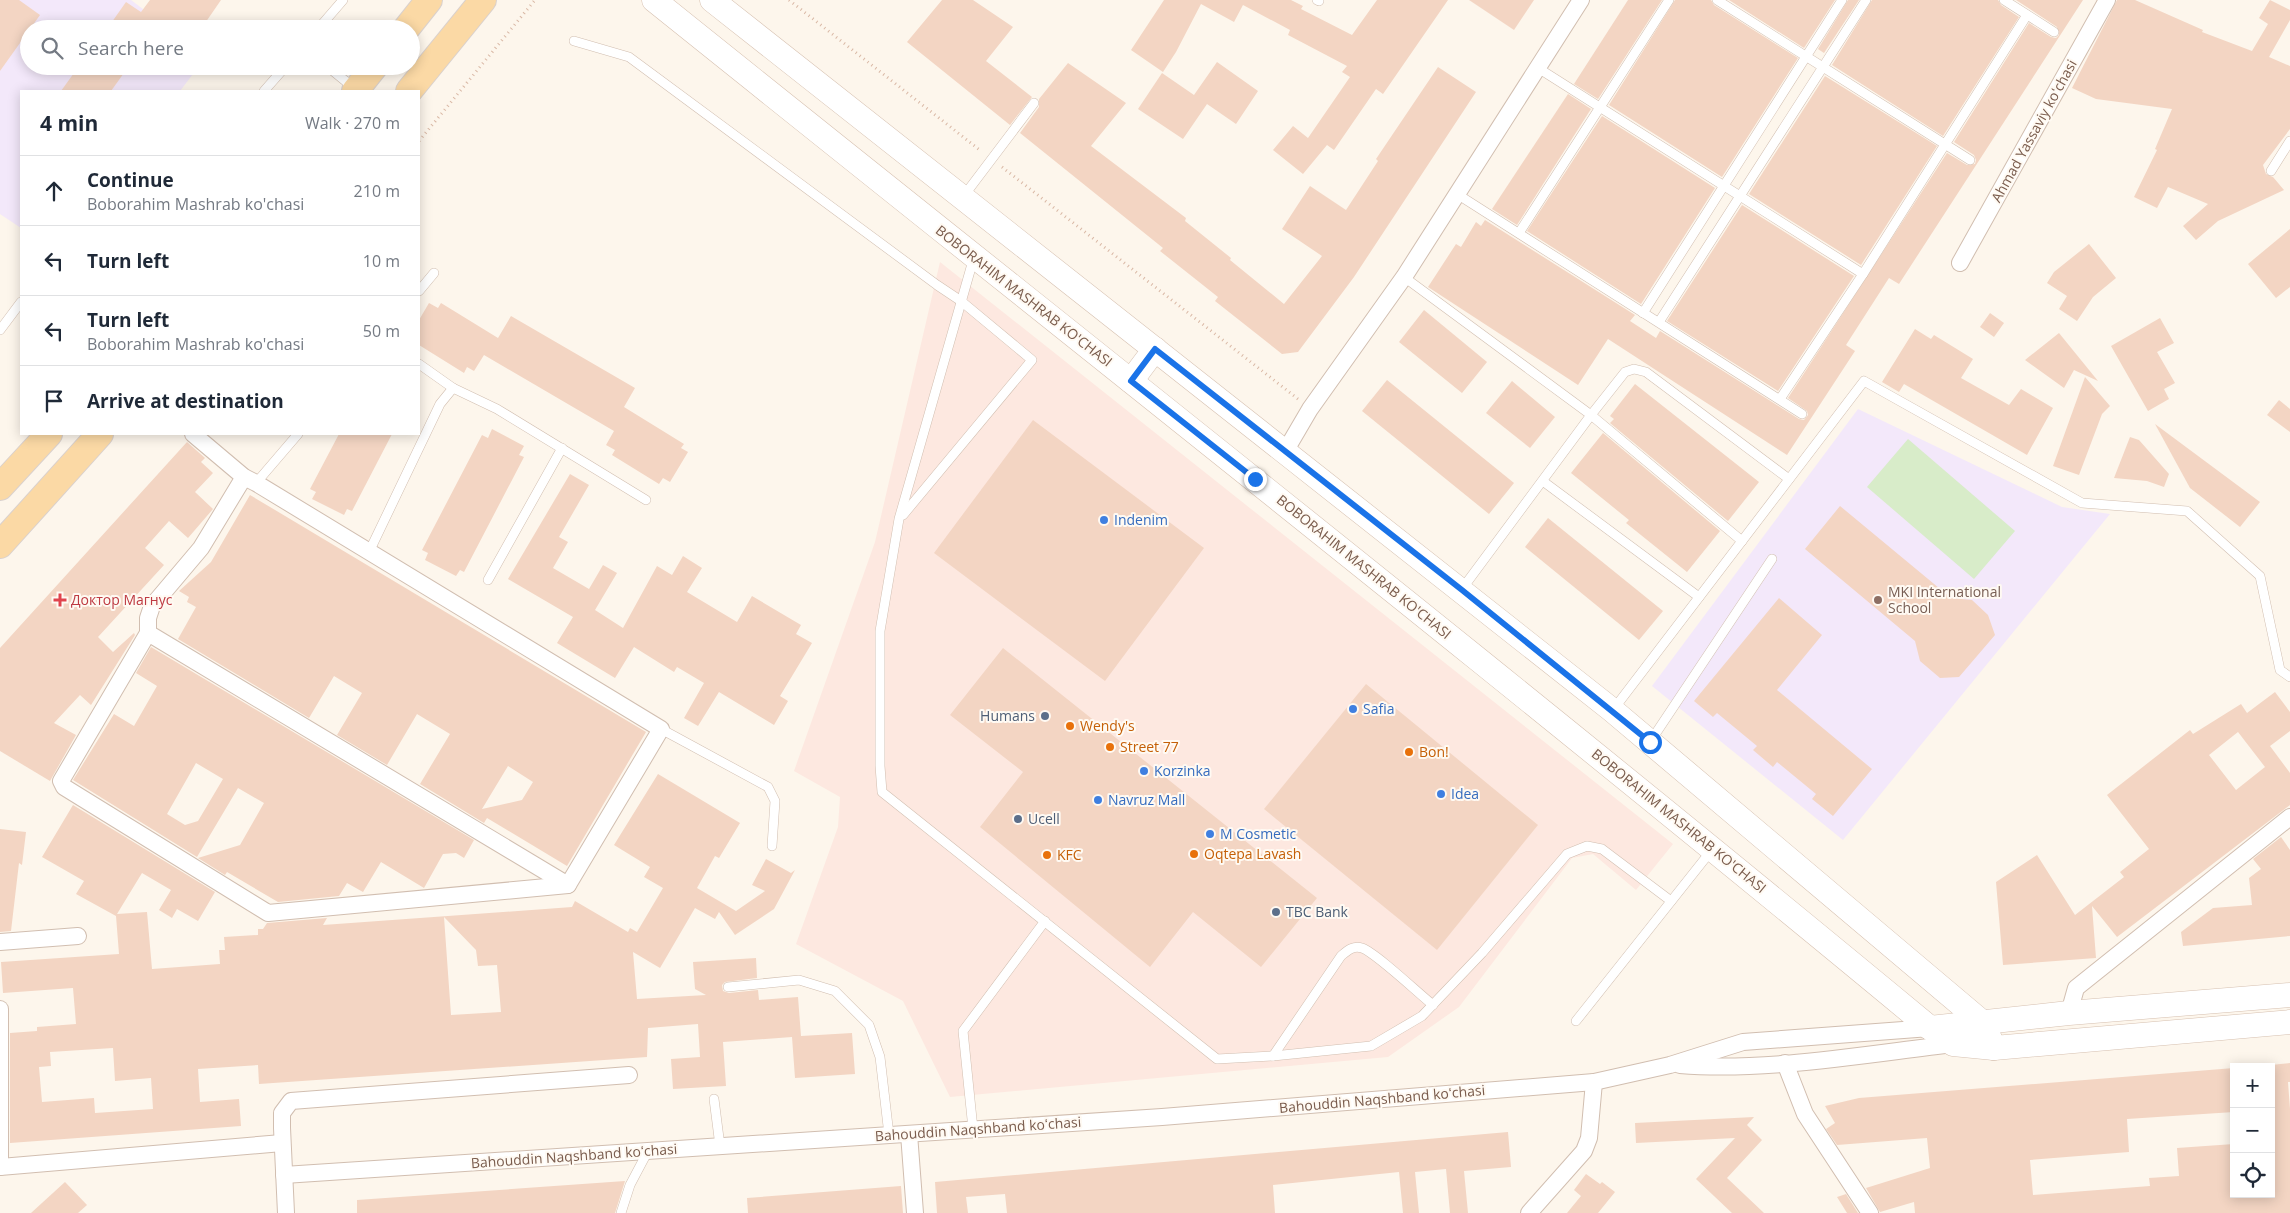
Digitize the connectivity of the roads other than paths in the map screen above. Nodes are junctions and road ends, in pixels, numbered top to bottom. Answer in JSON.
{"nodes":[{"id":1,"x":343,"y":0,"type":"edge"},
{"id":2,"x":428,"y":0,"type":"edge"},
{"id":3,"x":483,"y":0,"type":"edge"},
{"id":4,"x":654,"y":0,"type":"edge"},
{"id":5,"x":712,"y":0,"type":"edge"},
{"id":6,"x":1581,"y":0,"type":"edge"},
{"id":7,"x":1669,"y":0,"type":"edge"},
{"id":8,"x":1717,"y":0,"type":"edge"},
{"id":9,"x":1842,"y":0,"type":"edge"},
{"id":10,"x":1866,"y":0,"type":"edge"},
{"id":11,"x":2004,"y":0,"type":"edge"},
{"id":12,"x":2107,"y":0,"type":"edge"},
{"id":13,"x":2027,"y":15,"type":"junction"},
{"id":14,"x":326,"y":20,"type":"edge"},
{"id":15,"x":413,"y":20,"type":"edge"},
{"id":16,"x":2054,"y":32,"type":"dead end"},
{"id":17,"x":574,"y":41,"type":"dead end"},
{"id":18,"x":1806,"y":56,"type":"junction"},
{"id":19,"x":1823,"y":67,"type":"junction"},
{"id":20,"x":1538,"y":68,"type":"junction"},
{"id":21,"x":278,"y":75,"type":"edge"},
{"id":22,"x":337,"y":75,"type":"edge"},
{"id":23,"x":369,"y":75,"type":"edge"},
{"id":24,"x":265,"y":90,"type":"edge"},
{"id":25,"x":355,"y":90,"type":"edge"},
{"id":26,"x":357,"y":90,"type":"edge"},
{"id":27,"x":410,"y":90,"type":"edge"},
{"id":28,"x":1034,"y":103,"type":"dead end"},
{"id":29,"x":1600,"y":107,"type":"junction"},
{"id":30,"x":2290,"y":141,"type":"edge"},
{"id":31,"x":1946,"y":145,"type":"junction"},
{"id":32,"x":1970,"y":160,"type":"dead end"},
{"id":33,"x":2271,"y":171,"type":"dead end"},
{"id":34,"x":1724,"y":186,"type":"junction"},
{"id":35,"x":1457,"y":194,"type":"junction"},
{"id":36,"x":1740,"y":196,"type":"junction"},
{"id":37,"x":962,"y":199,"type":"junction"},
{"id":38,"x":1518,"y":233,"type":"junction"},
{"id":39,"x":974,"y":257,"type":"junction"},
{"id":40,"x":1960,"y":263,"type":"dead end"},
{"id":41,"x":434,"y":273,"type":"dead end"},
{"id":42,"x":1863,"y":274,"type":"junction"},
{"id":43,"x":1404,"y":277,"type":"junction"},
{"id":44,"x":420,"y":290,"type":"edge"},
{"id":45,"x":961,"y":301,"type":"junction"},
{"id":46,"x":20,"y":303,"type":"edge"},
{"id":47,"x":1643,"y":313,"type":"junction"},
{"id":48,"x":1659,"y":322,"type":"junction"},
{"id":49,"x":0,"y":330,"type":"edge"},
{"id":50,"x":1155,"y":349,"type":"junction"},
{"id":51,"x":420,"y":365,"type":"edge"},
{"id":52,"x":1131,"y":381,"type":"junction"},
{"id":53,"x":453,"y":388,"type":"junction"},
{"id":54,"x":1780,"y":400,"type":"junction"},
{"id":55,"x":1802,"y":414,"type":"dead end"},
{"id":56,"x":1591,"y":415,"type":"junction"},
{"id":57,"x":48,"y":435,"type":"edge"},
{"id":58,"x":99,"y":435,"type":"edge"},
{"id":59,"x":194,"y":435,"type":"edge"},
{"id":60,"x":297,"y":435,"type":"edge"},
{"id":61,"x":562,"y":448,"type":"junction"},
{"id":62,"x":1286,"y":450,"type":"junction"},
{"id":63,"x":1789,"y":479,"type":"junction"},
{"id":64,"x":250,"y":480,"type":"junction"},
{"id":65,"x":1544,"y":482,"type":"junction"},
{"id":66,"x":0,"y":487,"type":"edge"},
{"id":67,"x":646,"y":500,"type":"dead end"},
{"id":68,"x":899,"y":519,"type":"junction"},
{"id":69,"x":1742,"y":541,"type":"junction"},
{"id":70,"x":0,"y":546,"type":"edge"},
{"id":71,"x":369,"y":552,"type":"junction"},
{"id":72,"x":1772,"y":559,"type":"dead end"},
{"id":73,"x":488,"y":580,"type":"dead end"},
{"id":74,"x":1462,"y":590,"type":"junction"},
{"id":75,"x":1699,"y":597,"type":"junction"},
{"id":76,"x":148,"y":633,"type":"junction"},
{"id":77,"x":2290,"y":677,"type":"edge"},
{"id":78,"x":1612,"y":710,"type":"junction"},
{"id":79,"x":660,"y":729,"type":"junction"},
{"id":80,"x":1650,"y":742,"type":"junction"},
{"id":81,"x":2290,"y":817,"type":"edge"},
{"id":82,"x":772,"y":846,"type":"dead end"},
{"id":83,"x":1713,"y":848,"type":"junction"},
{"id":84,"x":568,"y":885,"type":"junction"},
{"id":85,"x":1671,"y":901,"type":"junction"},
{"id":86,"x":1045,"y":921,"type":"junction"},
{"id":87,"x":78,"y":936,"type":"dead end"},
{"id":88,"x":0,"y":942,"type":"edge"},
{"id":89,"x":728,"y":987,"type":"dead end"},
{"id":90,"x":2290,"y":995,"type":"edge"},
{"id":91,"x":1433,"y":1005,"type":"junction"},
{"id":92,"x":0,"y":1008,"type":"edge"},
{"id":93,"x":2069,"y":1013,"type":"junction"},
{"id":94,"x":1576,"y":1021,"type":"dead end"},
{"id":95,"x":2290,"y":1022,"type":"edge"},
{"id":96,"x":1982,"y":1023,"type":"junction"},
{"id":97,"x":1930,"y":1028,"type":"junction"},
{"id":98,"x":1953,"y":1044,"type":"junction"},
{"id":99,"x":1994,"y":1048,"type":"junction"},
{"id":100,"x":1273,"y":1056,"type":"junction"},
{"id":101,"x":1785,"y":1063,"type":"junction"},
{"id":102,"x":1670,"y":1065,"type":"junction"},
{"id":103,"x":629,"y":1074,"type":"dead end"},
{"id":104,"x":1594,"y":1082,"type":"junction"},
{"id":105,"x":714,"y":1098,"type":"dead end"},
{"id":106,"x":973,"y":1129,"type":"junction"},
{"id":107,"x":909,"y":1134,"type":"junction"},
{"id":108,"x":889,"y":1135,"type":"junction"},
{"id":109,"x":282,"y":1144,"type":"junction"},
{"id":110,"x":720,"y":1146,"type":"junction"},
{"id":111,"x":648,"y":1151,"type":"junction"},
{"id":112,"x":0,"y":1167,"type":"edge"},
{"id":113,"x":284,"y":1175,"type":"junction"},
{"id":114,"x":286,"y":1213,"type":"edge"},
{"id":115,"x":621,"y":1213,"type":"edge"},
{"id":116,"x":915,"y":1213,"type":"edge"},
{"id":117,"x":1529,"y":1213,"type":"edge"},
{"id":118,"x":1870,"y":1213,"type":"edge"}],
"edges":[{"from":1,"to":14,"type":"lane"},
{"from":2,"to":15,"type":"main road"},
{"from":3,"to":27,"type":"main road"},
{"from":4,"to":39,"type":"main road","name":"BOBORAHIM MASHRAB KO'CHASI"},
{"from":5,"to":37,"type":"main road"},
{"from":6,"to":20,"type":"street"},
{"from":7,"to":29,"type":"lane"},
{"from":8,"to":18,"type":"lane"},
{"from":9,"to":18,"type":"lane"},
{"from":10,"to":19,"type":"lane"},
{"from":11,"to":13,"type":"lane"},
{"from":12,"to":40,"type":"street","name":"Ahmad Yassaviy koʻchasi"},
{"from":13,"to":16,"type":"lane"},
{"from":13,"to":31,"type":"lane"},
{"from":17,"to":45,"type":"lane"},
{"from":18,"to":19,"type":"lane"},
{"from":18,"to":34,"type":"lane"},
{"from":19,"to":31,"type":"lane"},
{"from":19,"to":36,"type":"lane"},
{"from":20,"to":29,"type":"lane"},
{"from":20,"to":35,"type":"street"},
{"from":21,"to":24,"type":"lane"},
{"from":22,"to":25,"type":"lane"},
{"from":23,"to":26,"type":"main road"},
{"from":28,"to":37,"type":"lane"},
{"from":29,"to":34,"type":"lane"},
{"from":29,"to":38,"type":"lane"},
{"from":30,"to":33,"type":"lane"},
{"from":31,"to":32,"type":"lane"},
{"from":31,"to":42,"type":"lane"},
{"from":34,"to":36,"type":"lane"},
{"from":34,"to":47,"type":"lane"},
{"from":35,"to":38,"type":"lane"},
{"from":35,"to":43,"type":"street"},
{"from":36,"to":42,"type":"lane"},
{"from":36,"to":48,"type":"lane"},
{"from":37,"to":50,"type":"main road"},
{"from":38,"to":47,"type":"lane"},
{"from":39,"to":45,"type":"lane"},
{"from":39,"to":52,"type":"main road","name":"BOBORAHIM MASHRAB KO'CHASI"},
{"from":41,"to":44,"type":"lane"},
{"from":42,"to":54,"type":"lane"},
{"from":43,"to":56,"type":"lane"},
{"from":43,"to":62,"type":"street"},
{"from":45,"to":68,"type":"lane"},
{"from":45,"to":68,"type":"lane"},
{"from":46,"to":49,"type":"lane"},
{"from":47,"to":48,"type":"lane"},
{"from":48,"to":54,"type":"lane"},
{"from":50,"to":52,"type":"main road"},
{"from":50,"to":62,"type":"main road"},
{"from":51,"to":53,"type":"lane"},
{"from":52,"to":83,"type":"main road","name":"BOBORAHIM MASHRAB KO'CHASI"},
{"from":53,"to":61,"type":"lane"},
{"from":53,"to":71,"type":"lane"},
{"from":54,"to":55,"type":"lane"},
{"from":56,"to":63,"type":"lane"},
{"from":56,"to":65,"type":"lane"},
{"from":56,"to":69,"type":"lane"},
{"from":57,"to":66,"type":"main road"},
{"from":58,"to":70,"type":"main road"},
{"from":59,"to":64,"type":"street"},
{"from":60,"to":64,"type":"lane"},
{"from":61,"to":67,"type":"lane"},
{"from":61,"to":73,"type":"lane"},
{"from":62,"to":74,"type":"main road"},
{"from":63,"to":69,"type":"lane"},
{"from":63,"to":77,"type":"lane"},
{"from":64,"to":71,"type":"street"},
{"from":64,"to":76,"type":"street"},
{"from":65,"to":74,"type":"lane"},
{"from":65,"to":75,"type":"lane"},
{"from":68,"to":86,"type":"lane"},
{"from":69,"to":75,"type":"lane"},
{"from":71,"to":79,"type":"street"},
{"from":72,"to":80,"type":"lane"},
{"from":74,"to":78,"type":"main road"},
{"from":75,"to":78,"type":"lane"},
{"from":76,"to":84,"type":"street"},
{"from":76,"to":84,"type":"street"},
{"from":78,"to":80,"type":"main road"},
{"from":79,"to":82,"type":"lane"},
{"from":79,"to":84,"type":"street"},
{"from":80,"to":96,"type":"main road"},
{"from":81,"to":93,"type":"street"},
{"from":83,"to":85,"type":"lane"},
{"from":83,"to":97,"type":"main road","name":"BOBORAHIM MASHRAB KO'CHASI"},
{"from":85,"to":91,"type":"lane"},
{"from":85,"to":94,"type":"lane"},
{"from":86,"to":100,"type":"lane"},
{"from":86,"to":106,"type":"lane"},
{"from":87,"to":88,"type":"street"},
{"from":89,"to":108,"type":"lane"},
{"from":90,"to":93,"type":"main road"},
{"from":91,"to":100,"type":"lane"},
{"from":91,"to":100,"type":"lane"},
{"from":92,"to":112,"type":"street"},
{"from":93,"to":96,"type":"main road"},
{"from":95,"to":99,"type":"main road"},
{"from":96,"to":97,"type":"main road"},
{"from":96,"to":99,"type":"main road"},
{"from":97,"to":98,"type":"main road","name":"BOBORAHIM MASHRAB KO'CHASI"},
{"from":97,"to":102,"type":"street"},
{"from":98,"to":99,"type":"main road"},
{"from":98,"to":101,"type":"street"},
{"from":101,"to":102,"type":"street"},
{"from":101,"to":118,"type":"street"},
{"from":102,"to":104,"type":"street","name":"Bahouddin Naqshband koʻchasi"},
{"from":103,"to":109,"type":"street"},
{"from":104,"to":106,"type":"street","name":"Bahouddin Naqshband koʻchasi"},
{"from":104,"to":117,"type":"street"},
{"from":105,"to":110,"type":"lane"},
{"from":106,"to":107,"type":"street","name":"Bahouddin Naqshband koʻchasi"},
{"from":107,"to":108,"type":"street","name":"Bahouddin Naqshband koʻchasi"},
{"from":107,"to":116,"type":"street"},
{"from":108,"to":110,"type":"street","name":"Bahouddin Naqshband koʻchasi"},
{"from":109,"to":112,"type":"street"},
{"from":109,"to":113,"type":"street"},
{"from":110,"to":111,"type":"street","name":"Bahouddin Naqshband koʻchasi"},
{"from":111,"to":113,"type":"street","name":"Bahouddin Naqshband koʻchasi"},
{"from":111,"to":115,"type":"lane"},
{"from":113,"to":114,"type":"street"}]}
